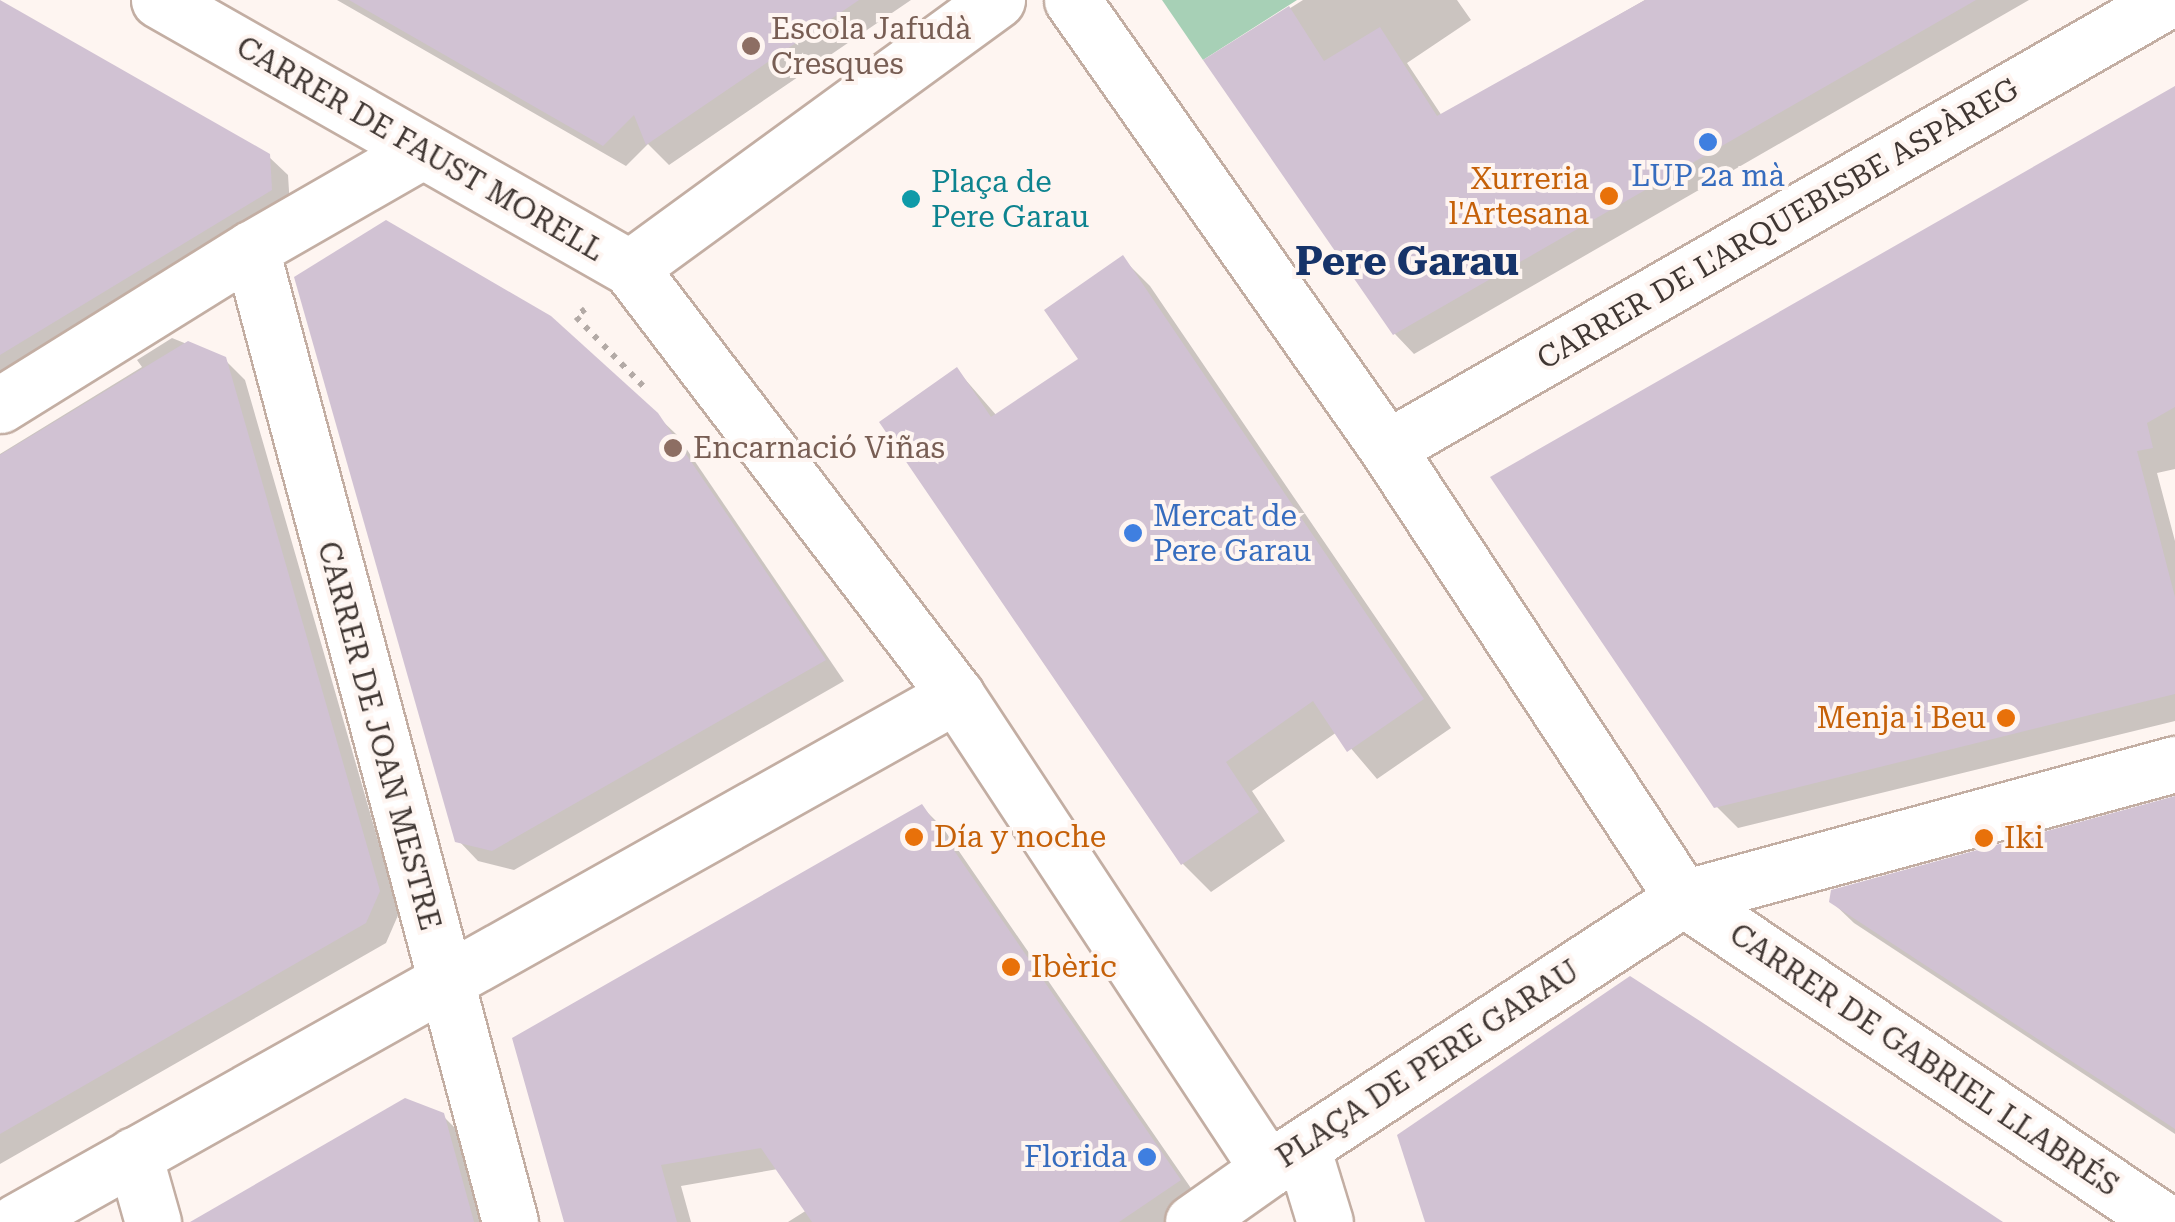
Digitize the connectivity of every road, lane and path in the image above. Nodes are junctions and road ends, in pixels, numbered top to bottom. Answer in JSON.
{"nodes":[{"id":1,"x":159,"y":0,"type":"edge"},
{"id":2,"x":997,"y":0,"type":"edge"},
{"id":3,"x":1072,"y":0,"type":"edge"},
{"id":4,"x":2168,"y":0,"type":"edge"},
{"id":5,"x":423,"y":150,"type":"junction"},
{"id":6,"x":251,"y":249,"type":"junction"},
{"id":7,"x":630,"y":268,"type":"junction"},
{"id":8,"x":0,"y":405,"type":"edge"},
{"id":9,"x":1387,"y":448,"type":"junction"},
{"id":10,"x":956,"y":695,"type":"junction"},
{"id":11,"x":2175,"y":764,"type":"edge"},
{"id":12,"x":1683,"y":898,"type":"junction"},
{"id":13,"x":444,"y":980,"type":"junction"},
{"id":14,"x":134,"y":1154,"type":"junction"},
{"id":15,"x":1285,"y":1158,"type":"junction"},
{"id":16,"x":16,"y":1222,"type":"edge"},
{"id":17,"x":152,"y":1222,"type":"edge"},
{"id":18,"x":510,"y":1222,"type":"edge"},
{"id":19,"x":1193,"y":1222,"type":"edge"},
{"id":20,"x":1325,"y":1222,"type":"edge"},
{"id":21,"x":2164,"y":1222,"type":"edge"}],
"edges":[{"from":1,"to":5,"type":"street","name":"CARRER DE FAUST MORELL"},
{"from":2,"to":7,"type":"street"},
{"from":3,"to":9,"type":"street"},
{"from":4,"to":9,"type":"street","name":"CARRER DE L'ARQUEBISBE ASPÀREG"},
{"from":5,"to":6,"type":"street"},
{"from":5,"to":7,"type":"street","name":"CARRER DE FAUST MORELL"},
{"from":6,"to":8,"type":"street"},
{"from":6,"to":13,"type":"street","name":"CARRER DE JOAN MESTRE"},
{"from":7,"to":10,"type":"street","name":"PLAÇA DE PERE GARAU"},
{"from":9,"to":12,"type":"street"},
{"from":10,"to":13,"type":"street"},
{"from":10,"to":15,"type":"street","name":"PLAÇA DE PERE GARAU"},
{"from":11,"to":12,"type":"street","name":"PLAÇA DE PERE GARAU"},
{"from":12,"to":15,"type":"street","name":"PLAÇA DE PERE GARAU"},
{"from":12,"to":21,"type":"street","name":"CARRER DE GABRIEL LLABRÉS"},
{"from":13,"to":14,"type":"street"},
{"from":13,"to":18,"type":"street","name":"CARRER DE JOAN MESTRE"},
{"from":14,"to":16,"type":"street"},
{"from":14,"to":17,"type":"street"},
{"from":15,"to":19,"type":"street"},
{"from":15,"to":20,"type":"street"}]}
